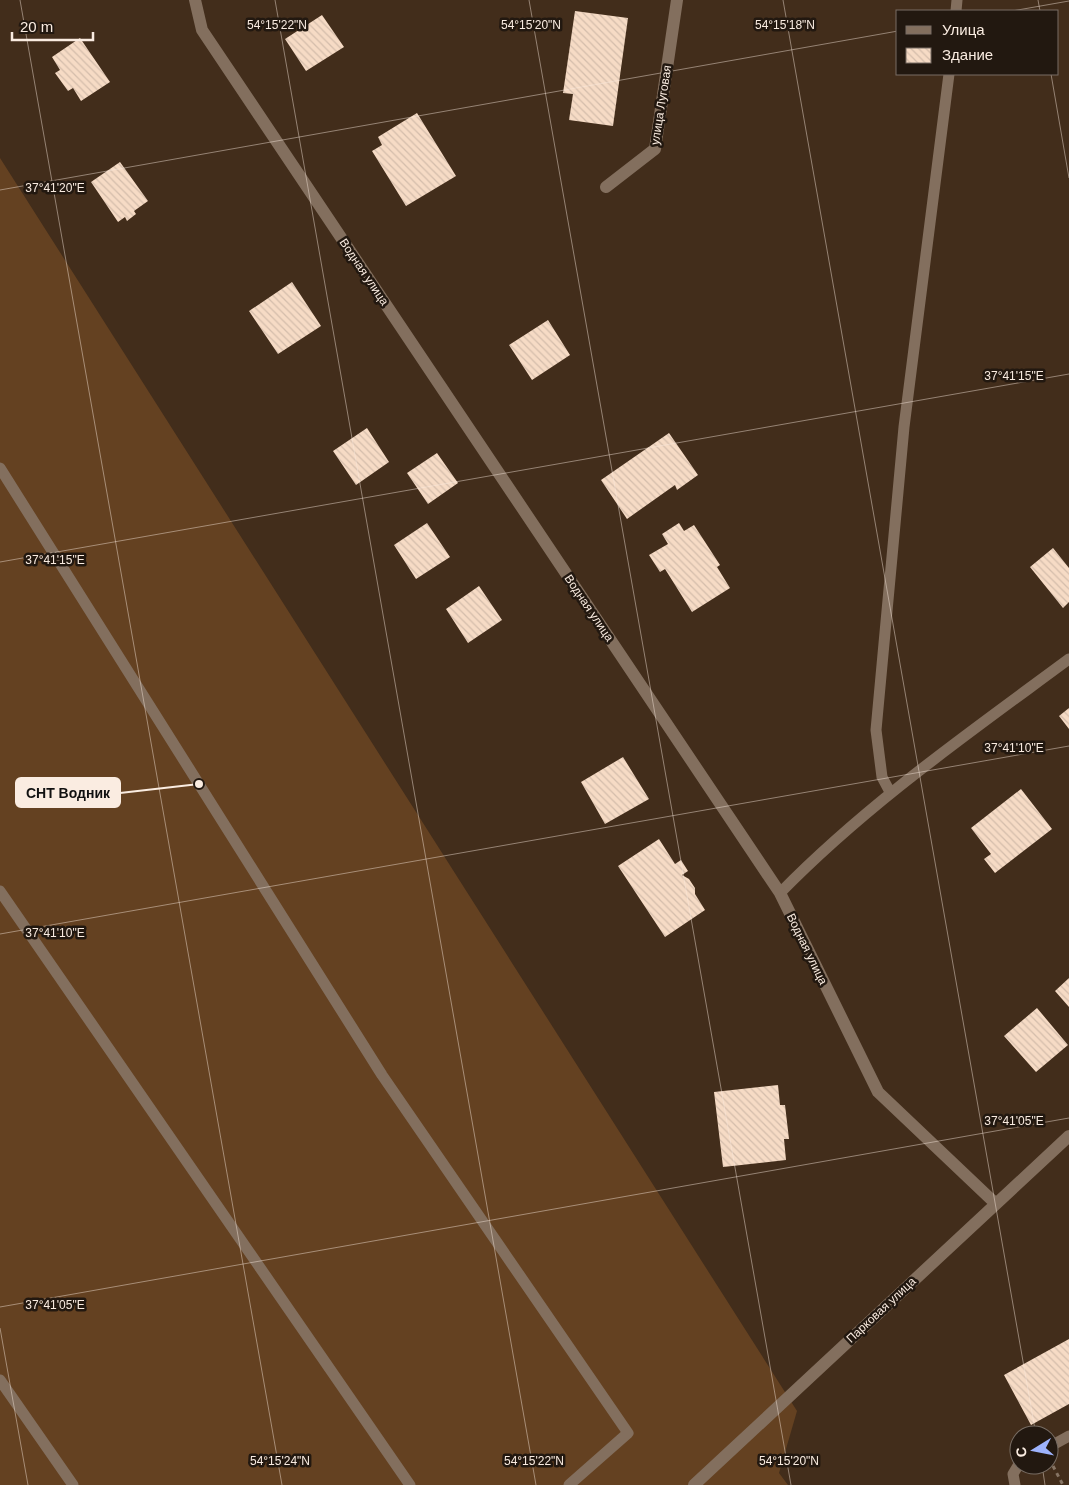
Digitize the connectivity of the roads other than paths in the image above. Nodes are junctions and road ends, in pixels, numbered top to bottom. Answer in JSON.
{"nodes":[{"id":1,"x":195,"y":0,"type":"edge"},
{"id":2,"x":677,"y":0,"type":"edge"},
{"id":3,"x":948,"y":75,"type":"edge"},
{"id":4,"x":606,"y":187,"type":"dead end"},
{"id":5,"x":0,"y":468,"type":"edge"},
{"id":6,"x":1069,"y":659,"type":"edge"},
{"id":7,"x":890,"y":792,"type":"junction"},
{"id":8,"x":0,"y":891,"type":"edge"},
{"id":9,"x":780,"y":893,"type":"junction"},
{"id":10,"x":1069,"y":1136,"type":"edge"},
{"id":11,"x":996,"y":1204,"type":"junction"},
{"id":12,"x":0,"y":1380,"type":"edge"},
{"id":13,"x":73,"y":1485,"type":"edge"},
{"id":14,"x":410,"y":1485,"type":"edge"},
{"id":15,"x":569,"y":1485,"type":"edge"},
{"id":16,"x":694,"y":1485,"type":"edge"}],
"edges":[{"from":1,"to":9,"type":"street","name":"Водная улица"},
{"from":2,"to":4,"type":"street","name":"улица Луговая"},
{"from":3,"to":7,"type":"lane"},
{"from":5,"to":15,"type":"lane"},
{"from":6,"to":7,"type":"lane"},
{"from":7,"to":9,"type":"lane"},
{"from":8,"to":14,"type":"lane"},
{"from":9,"to":11,"type":"street","name":"Водная улица"},
{"from":10,"to":11,"type":"street","name":"Парковая улица"},
{"from":11,"to":16,"type":"street","name":"Парковая улица"},
{"from":12,"to":13,"type":"lane"}]}
